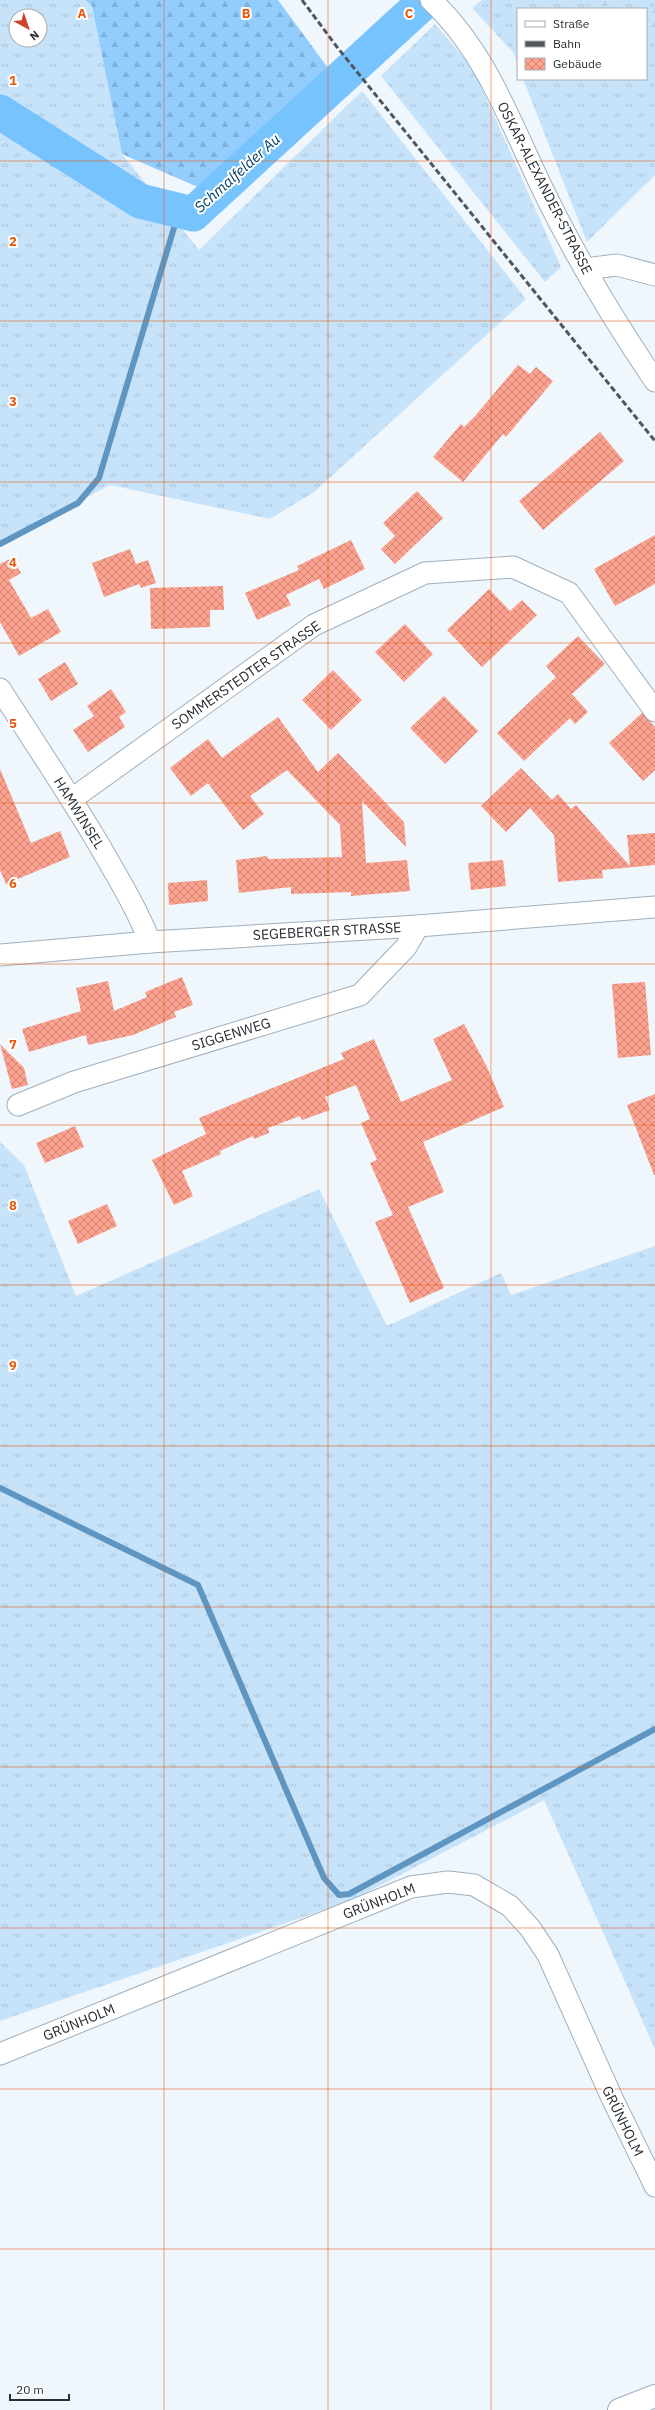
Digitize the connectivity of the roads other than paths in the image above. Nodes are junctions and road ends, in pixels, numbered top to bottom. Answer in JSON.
{"nodes":[{"id":1,"x":439,"y":7,"type":"edge"},
{"id":2,"x":585,"y":269,"type":"junction"},
{"id":3,"x":655,"y":275,"type":"edge"},
{"id":4,"x":655,"y":380,"type":"edge"},
{"id":5,"x":0,"y":689,"type":"edge"},
{"id":6,"x":655,"y":711,"type":"edge"},
{"id":7,"x":72,"y":799,"type":"junction"},
{"id":8,"x":655,"y":908,"type":"edge"},
{"id":9,"x":418,"y":926,"type":"junction"},
{"id":10,"x":150,"y":942,"type":"junction"},
{"id":11,"x":0,"y":955,"type":"edge"},
{"id":12,"x":18,"y":1105,"type":"dead end"},
{"id":13,"x":0,"y":2054,"type":"edge"},
{"id":14,"x":655,"y":2186,"type":"edge"},
{"id":15,"x":655,"y":2396,"type":"edge"},
{"id":16,"x":619,"y":2410,"type":"edge"}],
"edges":[{"from":1,"to":2,"type":"street","name":"OSKAR-ALEXANDER-STRASSE"},
{"from":2,"to":3,"type":"street"},
{"from":2,"to":4,"type":"street","name":"OSKAR-ALEXANDER-STRASSE"},
{"from":5,"to":7,"type":"street","name":"HAMWINSEL"},
{"from":6,"to":7,"type":"street","name":"SOMMERSTEDTER STRASSE"},
{"from":7,"to":10,"type":"street","name":"HAMWINSEL"},
{"from":8,"to":9,"type":"street","name":"SEGEBERGER STRASSE"},
{"from":9,"to":10,"type":"street","name":"SEGEBERGER STRASSE"},
{"from":9,"to":12,"type":"street","name":"SIGGENWEG"},
{"from":10,"to":11,"type":"street","name":"SEGEBERGER STRASSE"},
{"from":13,"to":14,"type":"street","name":"GRÜNHOLM"},
{"from":15,"to":16,"type":"main road"}]}
